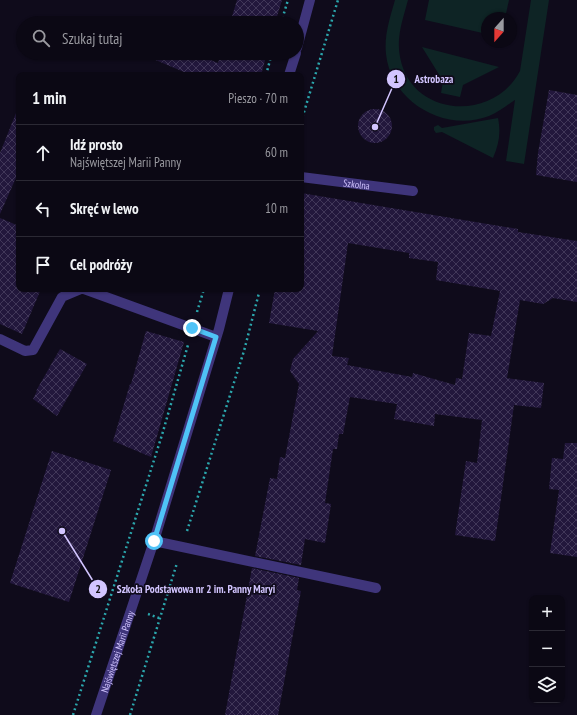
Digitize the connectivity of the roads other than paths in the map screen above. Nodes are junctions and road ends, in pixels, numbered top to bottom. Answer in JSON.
{"nodes":[{"id":1,"x":310,"y":0,"type":"edge"},
{"id":2,"x":304,"y":22,"type":"edge"},
{"id":3,"x":294,"y":60,"type":"edge"},
{"id":4,"x":290,"y":72,"type":"edge"},
{"id":5,"x":304,"y":178,"type":"edge"},
{"id":6,"x":413,"y":191,"type":"dead end"},
{"id":7,"x":74,"y":292,"type":"edge"},
{"id":8,"x":92,"y":292,"type":"edge"},
{"id":9,"x":229,"y":292,"type":"edge"},
{"id":10,"x":216,"y":337,"type":"junction"},
{"id":11,"x":0,"y":339,"type":"edge"},
{"id":12,"x":154,"y":541,"type":"junction"},
{"id":13,"x":376,"y":588,"type":"dead end"},
{"id":14,"x":96,"y":715,"type":"edge"}],
"edges":[{"from":1,"to":2,"type":"street"},
{"from":3,"to":4,"type":"street"},
{"from":5,"to":6,"type":"street","name":"Szkolna"},
{"from":7,"to":11,"type":"street"},
{"from":8,"to":10,"type":"street"},
{"from":9,"to":10,"type":"street","name":"Najświętszej Marii Panny"},
{"from":10,"to":12,"type":"street","name":"Najświętszej Marii Panny"},
{"from":12,"to":13,"type":"street"},
{"from":12,"to":14,"type":"street","name":"Najświętszej Marii Panny"}]}
